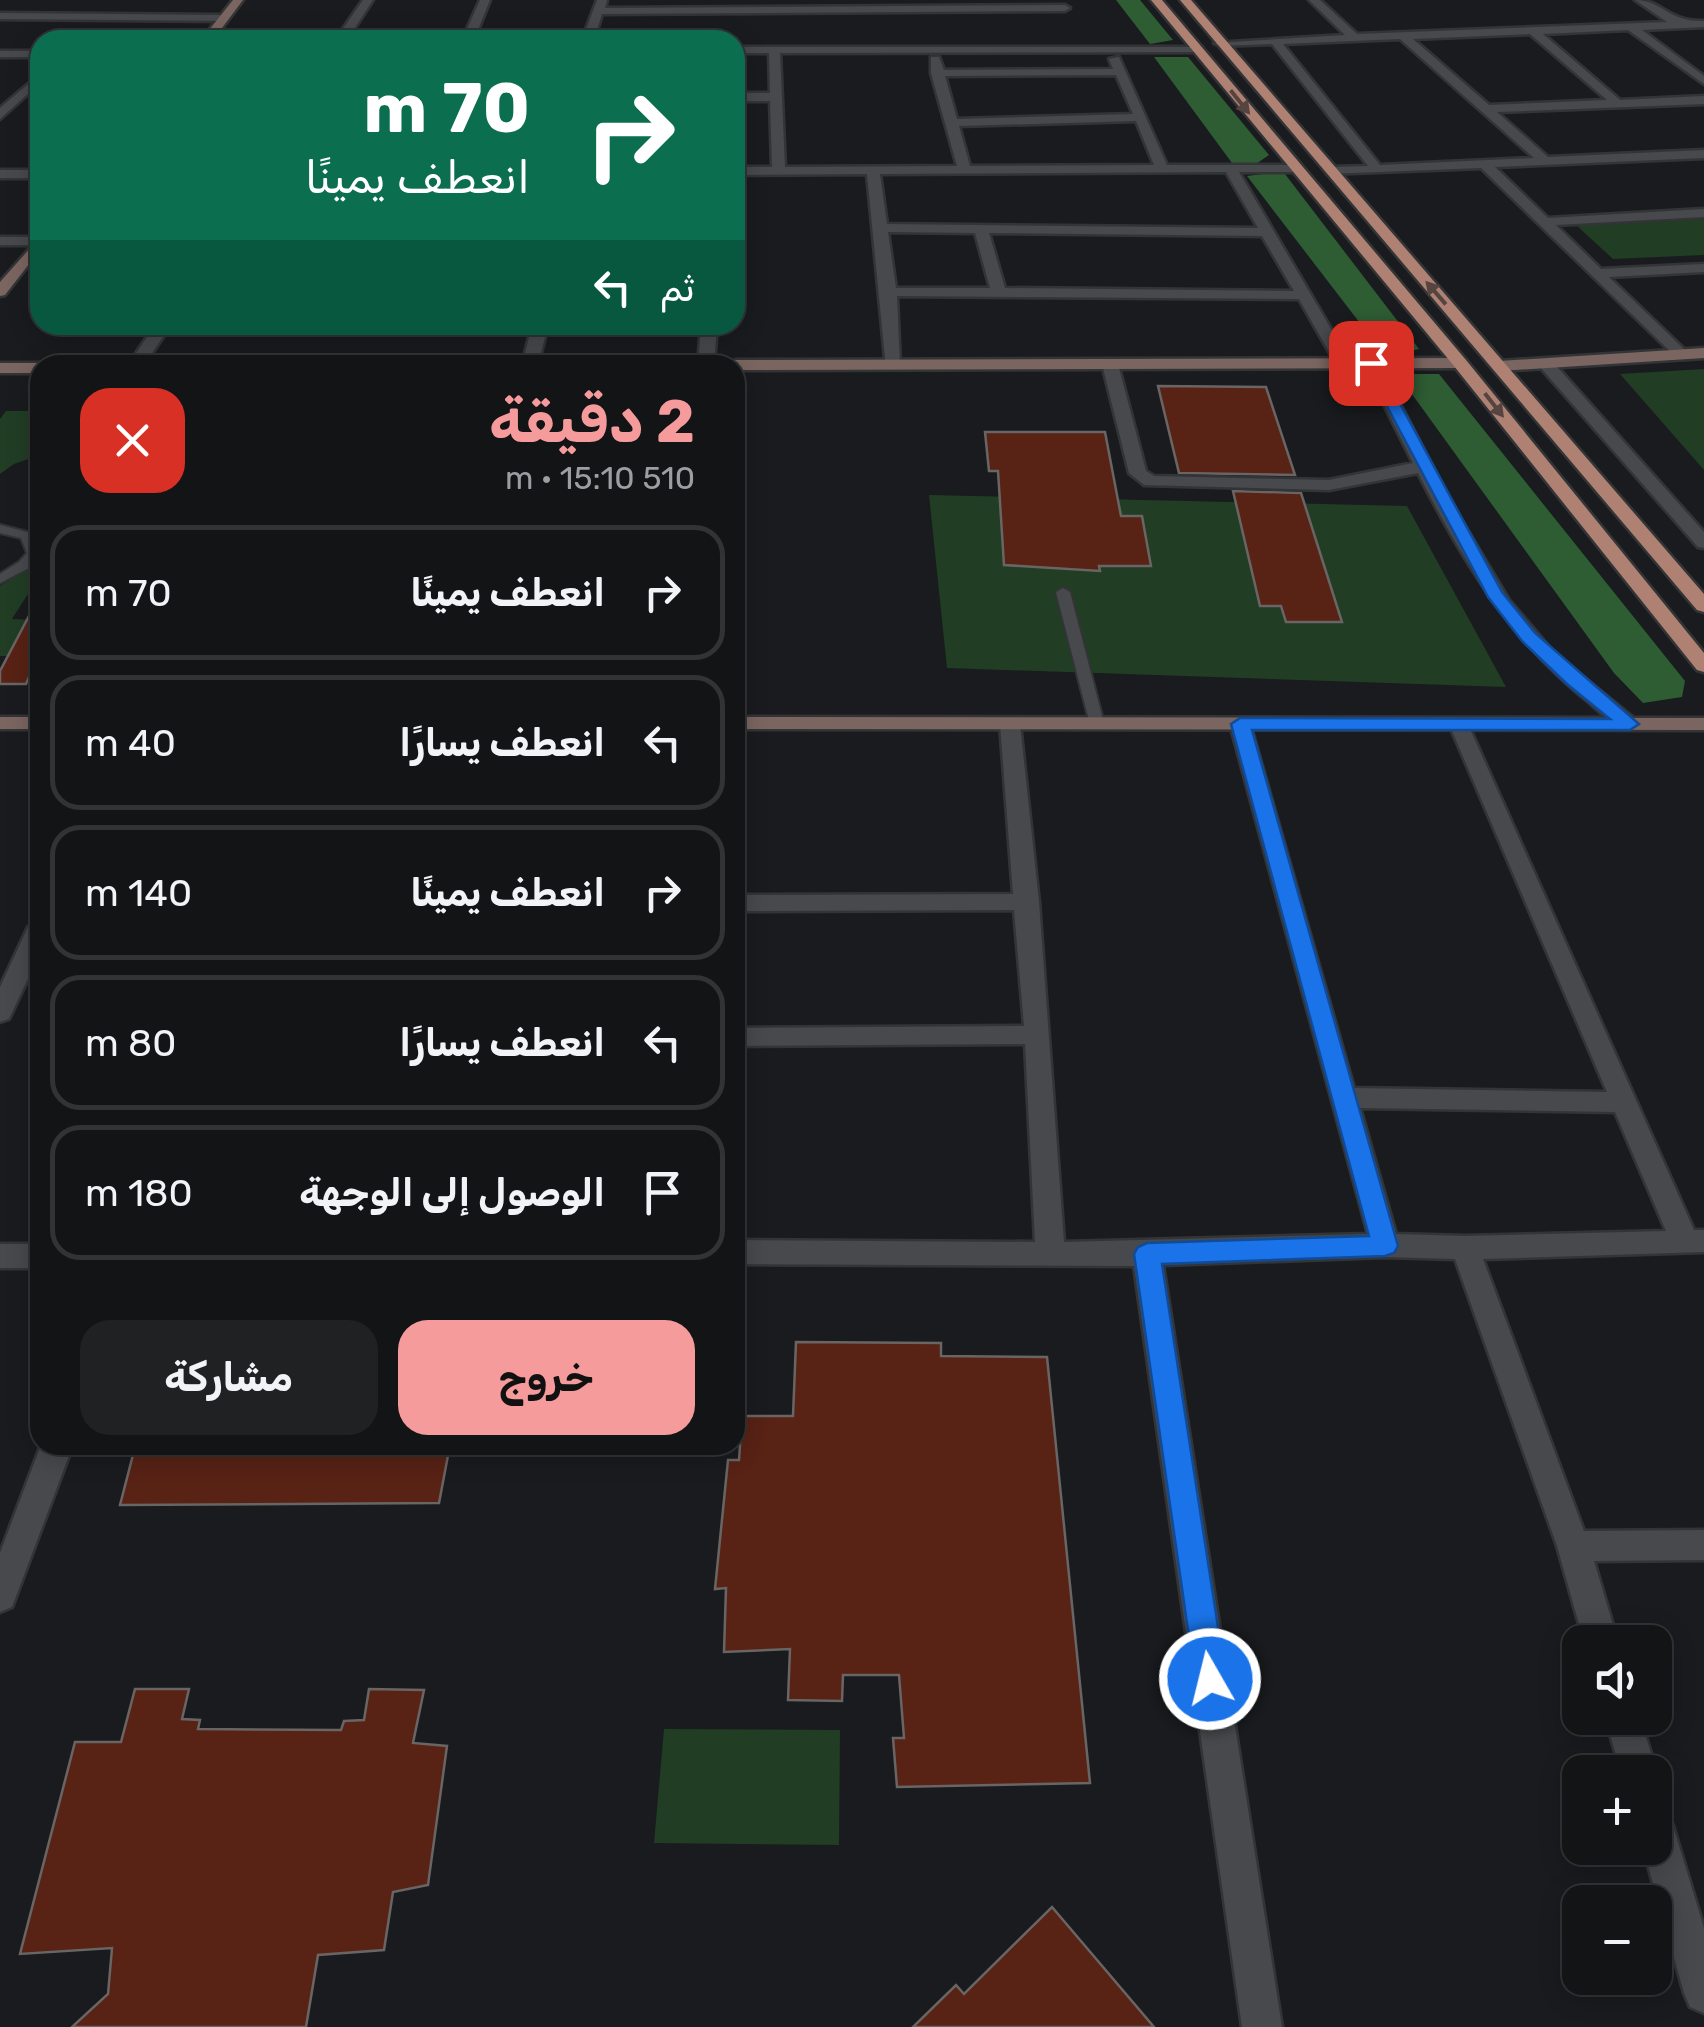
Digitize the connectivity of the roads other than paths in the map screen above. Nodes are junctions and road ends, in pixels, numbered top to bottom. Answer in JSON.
{"nodes":[{"id":1,"x":113,"y":0,"type":"edge"},
{"id":2,"x":238,"y":0,"type":"edge"},
{"id":3,"x":368,"y":0,"type":"edge"},
{"id":4,"x":486,"y":0,"type":"edge"},
{"id":5,"x":1156,"y":0,"type":"edge"},
{"id":6,"x":1185,"y":0,"type":"edge"},
{"id":7,"x":1332,"y":0,"type":"edge"},
{"id":8,"x":1640,"y":0,"type":"edge"},
{"id":9,"x":1315,"y":1,"type":"edge"},
{"id":10,"x":1063,"y":4,"type":"edge"},
{"id":11,"x":600,"y":5,"type":"edge"},
{"id":12,"x":941,"y":5,"type":"edge"},
{"id":13,"x":864,"y":10,"type":"junction"},
{"id":14,"x":0,"y":16,"type":"edge"},
{"id":15,"x":98,"y":16,"type":"junction"},
{"id":16,"x":224,"y":18,"type":"junction"},
{"id":17,"x":1070,"y":22,"type":"dead end"},
{"id":18,"x":1704,"y":24,"type":"edge"},
{"id":19,"x":1678,"y":25,"type":"junction"},
{"id":20,"x":1631,"y":27,"type":"junction"},
{"id":21,"x":215,"y":30,"type":"edge"},
{"id":22,"x":348,"y":30,"type":"edge"},
{"id":23,"x":472,"y":30,"type":"edge"},
{"id":24,"x":591,"y":30,"type":"edge"},
{"id":25,"x":1532,"y":30,"type":"junction"},
{"id":26,"x":1076,"y":36,"type":"dead end"},
{"id":27,"x":1402,"y":36,"type":"junction"},
{"id":28,"x":1354,"y":37,"type":"junction"},
{"id":29,"x":1274,"y":40,"type":"junction"},
{"id":30,"x":1220,"y":42,"type":"junction"},
{"id":31,"x":774,"y":49,"type":"junction"},
{"id":32,"x":866,"y":49,"type":"junction"},
{"id":33,"x":934,"y":49,"type":"junction"},
{"id":34,"x":1082,"y":49,"type":"junction"},
{"id":35,"x":745,"y":50,"type":"edge"},
{"id":36,"x":1112,"y":50,"type":"junction"},
{"id":37,"x":1198,"y":50,"type":"junction"},
{"id":38,"x":0,"y":54,"type":"edge"},
{"id":39,"x":30,"y":54,"type":"edge"},
{"id":40,"x":1120,"y":72,"type":"junction"},
{"id":41,"x":937,"y":73,"type":"junction"},
{"id":42,"x":1704,"y":81,"type":"edge"},
{"id":43,"x":30,"y":86,"type":"edge"},
{"id":44,"x":745,"y":97,"type":"edge"},
{"id":45,"x":776,"y":97,"type":"junction"},
{"id":46,"x":1704,"y":100,"type":"edge"},
{"id":47,"x":1618,"y":103,"type":"junction"},
{"id":48,"x":1484,"y":109,"type":"junction"},
{"id":49,"x":0,"y":116,"type":"edge"},
{"id":50,"x":1140,"y":117,"type":"junction"},
{"id":51,"x":951,"y":123,"type":"junction"},
{"id":52,"x":1704,"y":154,"type":"edge"},
{"id":53,"x":1545,"y":161,"type":"junction"},
{"id":54,"x":1484,"y":164,"type":"junction"},
{"id":55,"x":1293,"y":168,"type":"junction"},
{"id":56,"x":1377,"y":169,"type":"junction"},
{"id":57,"x":779,"y":170,"type":"junction"},
{"id":58,"x":873,"y":170,"type":"junction"},
{"id":59,"x":965,"y":170,"type":"junction"},
{"id":60,"x":1163,"y":170,"type":"junction"},
{"id":61,"x":1232,"y":170,"type":"junction"},
{"id":62,"x":745,"y":171,"type":"edge"},
{"id":63,"x":1332,"y":171,"type":"junction"},
{"id":64,"x":0,"y":174,"type":"edge"},
{"id":65,"x":30,"y":174,"type":"edge"},
{"id":66,"x":1704,"y":213,"type":"edge"},
{"id":67,"x":1545,"y":222,"type":"junction"},
{"id":68,"x":882,"y":228,"type":"junction"},
{"id":69,"x":981,"y":229,"type":"junction"},
{"id":70,"x":1269,"y":232,"type":"junction"},
{"id":71,"x":0,"y":241,"type":"edge"},
{"id":72,"x":30,"y":242,"type":"edge"},
{"id":73,"x":30,"y":254,"type":"edge"},
{"id":74,"x":1704,"y":268,"type":"edge"},
{"id":75,"x":1598,"y":273,"type":"junction"},
{"id":76,"x":0,"y":292,"type":"edge"},
{"id":77,"x":889,"y":292,"type":"junction"},
{"id":78,"x":999,"y":292,"type":"junction"},
{"id":79,"x":1300,"y":295,"type":"junction"},
{"id":80,"x":1704,"y":353,"type":"edge"},
{"id":81,"x":1681,"y":354,"type":"junction"},
{"id":82,"x":1460,"y":362,"type":"junction"},
{"id":83,"x":1343,"y":363,"type":"junction"},
{"id":84,"x":1371,"y":363,"type":"junction"},
{"id":85,"x":892,"y":364,"type":"junction"},
{"id":86,"x":1110,"y":364,"type":"junction"},
{"id":87,"x":1546,"y":364,"type":"junction"},
{"id":88,"x":745,"y":365,"type":"edge"},
{"id":89,"x":1498,"y":366,"type":"junction"},
{"id":90,"x":0,"y":368,"type":"edge"},
{"id":91,"x":30,"y":368,"type":"edge"},
{"id":92,"x":1426,"y":466,"type":"junction"},
{"id":93,"x":1600,"y":486,"type":"junction"},
{"id":94,"x":1560,"y":489,"type":"junction"},
{"id":95,"x":0,"y":529,"type":"edge"},
{"id":96,"x":1644,"y":536,"type":"junction"},
{"id":97,"x":1600,"y":538,"type":"junction"},
{"id":98,"x":30,"y":543,"type":"edge"},
{"id":99,"x":1704,"y":543,"type":"edge"},
{"id":100,"x":30,"y":554,"type":"edge"},
{"id":101,"x":0,"y":579,"type":"edge"},
{"id":102,"x":1063,"y":592,"type":"dead end"},
{"id":103,"x":1704,"y":606,"type":"edge"},
{"id":104,"x":1704,"y":666,"type":"edge"},
{"id":105,"x":0,"y":723,"type":"edge"},
{"id":106,"x":30,"y":723,"type":"edge"},
{"id":107,"x":745,"y":724,"type":"edge"},
{"id":108,"x":1010,"y":724,"type":"junction"},
{"id":109,"x":1097,"y":724,"type":"junction"},
{"id":110,"x":1240,"y":724,"type":"junction"},
{"id":111,"x":1460,"y":724,"type":"junction"},
{"id":112,"x":1630,"y":724,"type":"junction"},
{"id":113,"x":1703,"y":726,"type":"edge"},
{"id":114,"x":1027,"y":902,"type":"junction"},
{"id":115,"x":745,"y":903,"type":"edge"},
{"id":116,"x":30,"y":948,"type":"edge"},
{"id":117,"x":0,"y":1013,"type":"edge"},
{"id":118,"x":1037,"y":1035,"type":"junction"},
{"id":119,"x":745,"y":1037,"type":"edge"},
{"id":120,"x":1345,"y":1098,"type":"junction"},
{"id":121,"x":1626,"y":1102,"type":"junction"},
{"id":122,"x":1694,"y":1241,"type":"edge"},
{"id":123,"x":1385,"y":1246,"type":"junction"},
{"id":124,"x":1465,"y":1248,"type":"junction"},
{"id":125,"x":1050,"y":1251,"type":"junction"},
{"id":126,"x":745,"y":1252,"type":"edge"},
{"id":127,"x":1147,"y":1254,"type":"junction"},
{"id":128,"x":0,"y":1256,"type":"edge"},
{"id":129,"x":30,"y":1256,"type":"edge"},
{"id":130,"x":53,"y":1455,"type":"edge"},
{"id":131,"x":1704,"y":1545,"type":"edge"},
{"id":132,"x":1573,"y":1546,"type":"junction"},
{"id":133,"x":0,"y":1596,"type":"edge"},
{"id":134,"x":1596,"y":1625,"type":"edge"},
{"id":135,"x":1666,"y":1865,"type":"edge"},
{"id":136,"x":1704,"y":1993,"type":"edge"},
{"id":137,"x":1262,"y":2027,"type":"edge"}],
"edges":[{"from":1,"to":15,"type":"street"},
{"from":2,"to":16,"type":"street"},
{"from":3,"to":22,"type":"street"},
{"from":4,"to":23,"type":"street"},
{"from":5,"to":37,"type":"main road"},
{"from":6,"to":30,"type":"main road"},
{"from":7,"to":9,"type":"street"},
{"from":8,"to":19,"type":"street"},
{"from":9,"to":28,"type":"street"},
{"from":10,"to":12,"type":"street"},
{"from":10,"to":17,"type":"street"},
{"from":11,"to":13,"type":"street"},
{"from":11,"to":24,"type":"street"},
{"from":12,"to":13,"type":"street"},
{"from":13,"to":32,"type":"street"},
{"from":14,"to":15,"type":"street"},
{"from":15,"to":16,"type":"street"},
{"from":16,"to":21,"type":"street"},
{"from":18,"to":19,"type":"street"},
{"from":19,"to":20,"type":"street"},
{"from":20,"to":25,"type":"street"},
{"from":20,"to":42,"type":"street"},
{"from":25,"to":27,"type":"street"},
{"from":25,"to":47,"type":"street"},
{"from":26,"to":34,"type":"street"},
{"from":27,"to":28,"type":"street"},
{"from":27,"to":48,"type":"street"},
{"from":28,"to":29,"type":"street"},
{"from":29,"to":30,"type":"street"},
{"from":29,"to":56,"type":"street"},
{"from":30,"to":63,"type":"main road"},
{"from":31,"to":32,"type":"street"},
{"from":31,"to":35,"type":"street"},
{"from":31,"to":45,"type":"street"},
{"from":32,"to":33,"type":"street"},
{"from":33,"to":34,"type":"street"},
{"from":33,"to":41,"type":"street"},
{"from":34,"to":36,"type":"street"},
{"from":36,"to":37,"type":"street"},
{"from":36,"to":40,"type":"street"},
{"from":37,"to":55,"type":"main road","one_way":true},
{"from":38,"to":39,"type":"street"},
{"from":40,"to":41,"type":"street"},
{"from":40,"to":50,"type":"street"},
{"from":41,"to":51,"type":"street"},
{"from":43,"to":49,"type":"street"},
{"from":44,"to":45,"type":"street"},
{"from":45,"to":57,"type":"street"},
{"from":46,"to":47,"type":"street"},
{"from":47,"to":48,"type":"street"},
{"from":48,"to":53,"type":"street"},
{"from":50,"to":51,"type":"street"},
{"from":50,"to":60,"type":"street"},
{"from":51,"to":59,"type":"street"},
{"from":52,"to":53,"type":"street"},
{"from":53,"to":54,"type":"street"},
{"from":54,"to":56,"type":"street"},
{"from":54,"to":67,"type":"street"},
{"from":55,"to":61,"type":"street"},
{"from":55,"to":82,"type":"main road"},
{"from":56,"to":63,"type":"street"},
{"from":57,"to":58,"type":"street"},
{"from":57,"to":62,"type":"street"},
{"from":58,"to":59,"type":"street"},
{"from":58,"to":68,"type":"street"},
{"from":59,"to":60,"type":"street"},
{"from":60,"to":61,"type":"street"},
{"from":61,"to":70,"type":"street"},
{"from":89,"to":63,"type":"main road","one_way":true},
{"from":64,"to":65,"type":"street"},
{"from":66,"to":67,"type":"street"},
{"from":67,"to":75,"type":"street"},
{"from":68,"to":69,"type":"street"},
{"from":68,"to":77,"type":"street"},
{"from":69,"to":70,"type":"street"},
{"from":69,"to":78,"type":"street"},
{"from":70,"to":79,"type":"street"},
{"from":71,"to":72,"type":"street"},
{"from":73,"to":76,"type":"street"},
{"from":74,"to":75,"type":"street"},
{"from":75,"to":81,"type":"street"},
{"from":77,"to":78,"type":"street"},
{"from":77,"to":85,"type":"street"},
{"from":78,"to":79,"type":"street"},
{"from":79,"to":83,"type":"street"},
{"from":80,"to":81,"type":"street"},
{"from":81,"to":87,"type":"street"},
{"from":82,"to":84,"type":"street"},
{"from":82,"to":94,"type":"main road","one_way":true},
{"from":83,"to":84,"type":"street"},
{"from":83,"to":86,"type":"street"},
{"from":84,"to":92,"type":"street"},
{"from":85,"to":86,"type":"street"},
{"from":85,"to":88,"type":"street"},
{"from":86,"to":92,"type":"street"},
{"from":87,"to":89,"type":"street"},
{"from":87,"to":99,"type":"street"},
{"from":89,"to":93,"type":"main road"},
{"from":90,"to":91,"type":"street"},
{"from":92,"to":112,"type":"street"},
{"from":93,"to":94,"type":"main road"},
{"from":93,"to":96,"type":"main road"},
{"from":94,"to":97,"type":"main road"},
{"from":95,"to":98,"type":"lane"},
{"from":96,"to":97,"type":"main road"},
{"from":96,"to":103,"type":"main road"},
{"from":97,"to":104,"type":"main road"},
{"from":100,"to":101,"type":"lane"},
{"from":102,"to":109,"type":"lane"},
{"from":105,"to":106,"type":"street"},
{"from":107,"to":108,"type":"street"},
{"from":108,"to":109,"type":"street"},
{"from":108,"to":114,"type":"street"},
{"from":109,"to":110,"type":"street"},
{"from":110,"to":111,"type":"street"},
{"from":110,"to":120,"type":"street"},
{"from":111,"to":112,"type":"street"},
{"from":111,"to":121,"type":"street"},
{"from":112,"to":113,"type":"street"},
{"from":114,"to":115,"type":"street"},
{"from":114,"to":118,"type":"street"},
{"from":116,"to":117,"type":"street"},
{"from":118,"to":119,"type":"street"},
{"from":118,"to":125,"type":"street"},
{"from":120,"to":121,"type":"street"},
{"from":120,"to":123,"type":"street"},
{"from":121,"to":122,"type":"street"},
{"from":122,"to":124,"type":"street"},
{"from":123,"to":124,"type":"street"},
{"from":123,"to":127,"type":"street"},
{"from":124,"to":132,"type":"street"},
{"from":125,"to":126,"type":"street"},
{"from":125,"to":127,"type":"street"},
{"from":127,"to":137,"type":"street"},
{"from":128,"to":129,"type":"street"},
{"from":130,"to":133,"type":"street"},
{"from":131,"to":132,"type":"street"},
{"from":132,"to":134,"type":"street"},
{"from":135,"to":136,"type":"street"}]}
